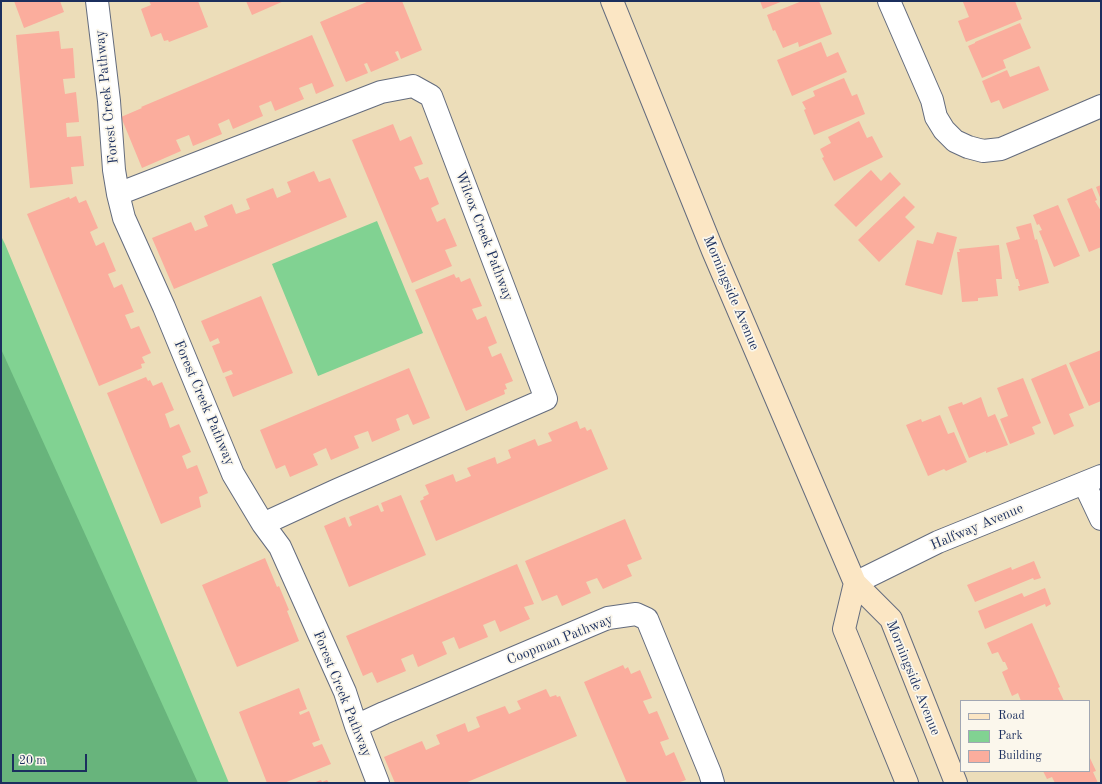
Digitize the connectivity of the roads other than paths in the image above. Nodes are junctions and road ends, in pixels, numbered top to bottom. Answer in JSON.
{"nodes":[{"id":1,"x":97,"y":1,"type":"edge"},
{"id":2,"x":612,"y":1,"type":"edge"},
{"id":3,"x":889,"y":1,"type":"edge"},
{"id":4,"x":1101,"y":106,"type":"edge"},
{"id":5,"x":118,"y":194,"type":"junction"},
{"id":6,"x":1092,"y":479,"type":"edge"},
{"id":7,"x":1101,"y":519,"type":"edge"},
{"id":8,"x":262,"y":524,"type":"junction"},
{"id":9,"x":855,"y":583,"type":"junction"},
{"id":10,"x":356,"y":726,"type":"junction"},
{"id":11,"x":378,"y":783,"type":"edge"},
{"id":12,"x":713,"y":783,"type":"edge"},
{"id":13,"x":907,"y":783,"type":"edge"},
{"id":14,"x":956,"y":783,"type":"edge"}],
"edges":[{"from":1,"to":5,"type":"street","name":"Forest Creek Pathway"},
{"from":2,"to":9,"type":"main road","name":"Morningside Avenue"},
{"from":3,"to":4,"type":"street"},
{"from":5,"to":8,"type":"street","name":"Forest Creek Pathway"},
{"from":5,"to":8,"type":"street","name":"Wilcox Creek Pathway"},
{"from":6,"to":7,"type":"street"},
{"from":6,"to":9,"type":"street","name":"Halfway Avenue"},
{"from":8,"to":10,"type":"street","name":"Forest Creek Pathway"},
{"from":9,"to":13,"type":"main road"},
{"from":9,"to":14,"type":"main road","name":"Morningside Avenue"},
{"from":10,"to":11,"type":"street","name":"Forest Creek Pathway"},
{"from":10,"to":12,"type":"street","name":"Coopman Pathway"}]}
